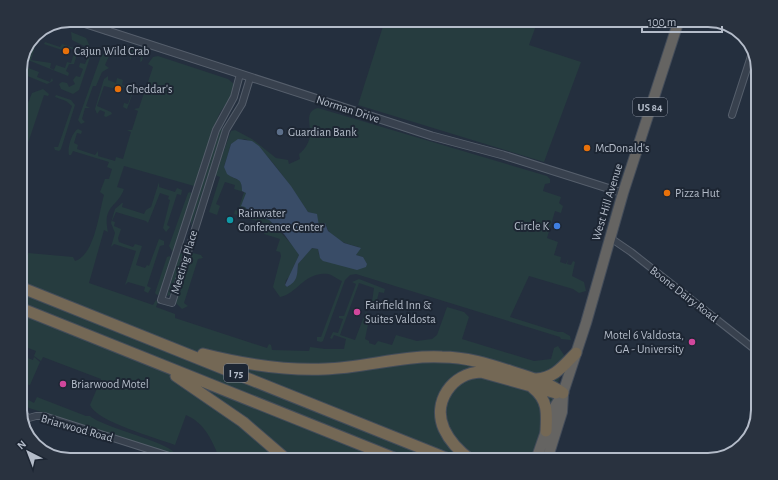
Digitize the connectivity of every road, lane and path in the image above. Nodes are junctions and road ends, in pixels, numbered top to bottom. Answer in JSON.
{"nodes":[{"id":1,"x":95,"y":27,"type":"edge"},
{"id":2,"x":108,"y":27,"type":"edge"},
{"id":3,"x":677,"y":27,"type":"edge"},
{"id":4,"x":107,"y":31,"type":"junction"},
{"id":5,"x":750,"y":60,"type":"edge"},
{"id":6,"x":240,"y":74,"type":"junction"},
{"id":7,"x":250,"y":78,"type":"junction"},
{"id":8,"x":732,"y":115,"type":"dead end"},
{"id":9,"x":622,"y":193,"type":"junction"},
{"id":10,"x":610,"y":237,"type":"junction"},
{"id":11,"x":27,"y":290,"type":"edge"},
{"id":12,"x":27,"y":311,"type":"edge"},
{"id":13,"x":153,"y":340,"type":"junction"},
{"id":14,"x":751,"y":346,"type":"edge"},
{"id":15,"x":576,"y":353,"type":"junction"},
{"id":16,"x":155,"y":362,"type":"junction"},
{"id":17,"x":534,"y":383,"type":"junction"},
{"id":18,"x":563,"y":393,"type":"junction"},
{"id":19,"x":28,"y":419,"type":"edge"},
{"id":20,"x":546,"y":431,"type":"junction"},
{"id":21,"x":160,"y":453,"type":"edge"},
{"id":22,"x":279,"y":453,"type":"edge"},
{"id":23,"x":382,"y":453,"type":"edge"},
{"id":24,"x":434,"y":453,"type":"edge"},
{"id":25,"x":464,"y":453,"type":"edge"},
{"id":26,"x":538,"y":453,"type":"edge"},
{"id":27,"x":549,"y":453,"type":"edge"}],
"edges":[{"from":1,"to":4,"type":"street","name":"Norman Drive"},
{"from":2,"to":4,"type":"street"},
{"from":3,"to":9,"type":"highway","name":"West Hill Avenue","number":"US 84"},
{"from":4,"to":6,"type":"street","name":"Norman Drive"},
{"from":5,"to":8,"type":"street"},
{"from":6,"to":7,"type":"street","name":"Norman Drive"},
{"from":6,"to":7,"type":"street","name":"Meeting Place"},
{"from":7,"to":9,"type":"street","name":"Norman Drive"},
{"from":9,"to":10,"type":"highway","name":"West Hill Avenue","number":"US 84"},
{"from":10,"to":14,"type":"street","name":"Boone Dairy Road"},
{"from":10,"to":15,"type":"highway","name":"West Hill Avenue","number":"US 84"},
{"from":11,"to":13,"type":"highway","number":"I 75"},
{"from":12,"to":16,"type":"highway","number":"I 75"},
{"from":13,"to":17,"type":"highway"},
{"from":13,"to":24,"type":"highway","number":"I 75"},
{"from":15,"to":17,"type":"highway"},
{"from":15,"to":18,"type":"highway","name":"West Hill Avenue","number":"US 84"},
{"from":16,"to":22,"type":"highway"},
{"from":16,"to":23,"type":"highway","number":"I 75"},
{"from":17,"to":18,"type":"highway"},
{"from":17,"to":20,"type":"highway"},
{"from":17,"to":25,"type":"highway"},
{"from":18,"to":20,"type":"highway","name":"West Hill Avenue","number":"US 84"},
{"from":18,"to":27,"type":"highway","name":"West Hill Avenue","number":"US 84"},
{"from":19,"to":21,"type":"street","name":"Briarwood Road"},
{"from":20,"to":26,"type":"highway","name":"West Hill Avenue","number":"US 84"}]}
